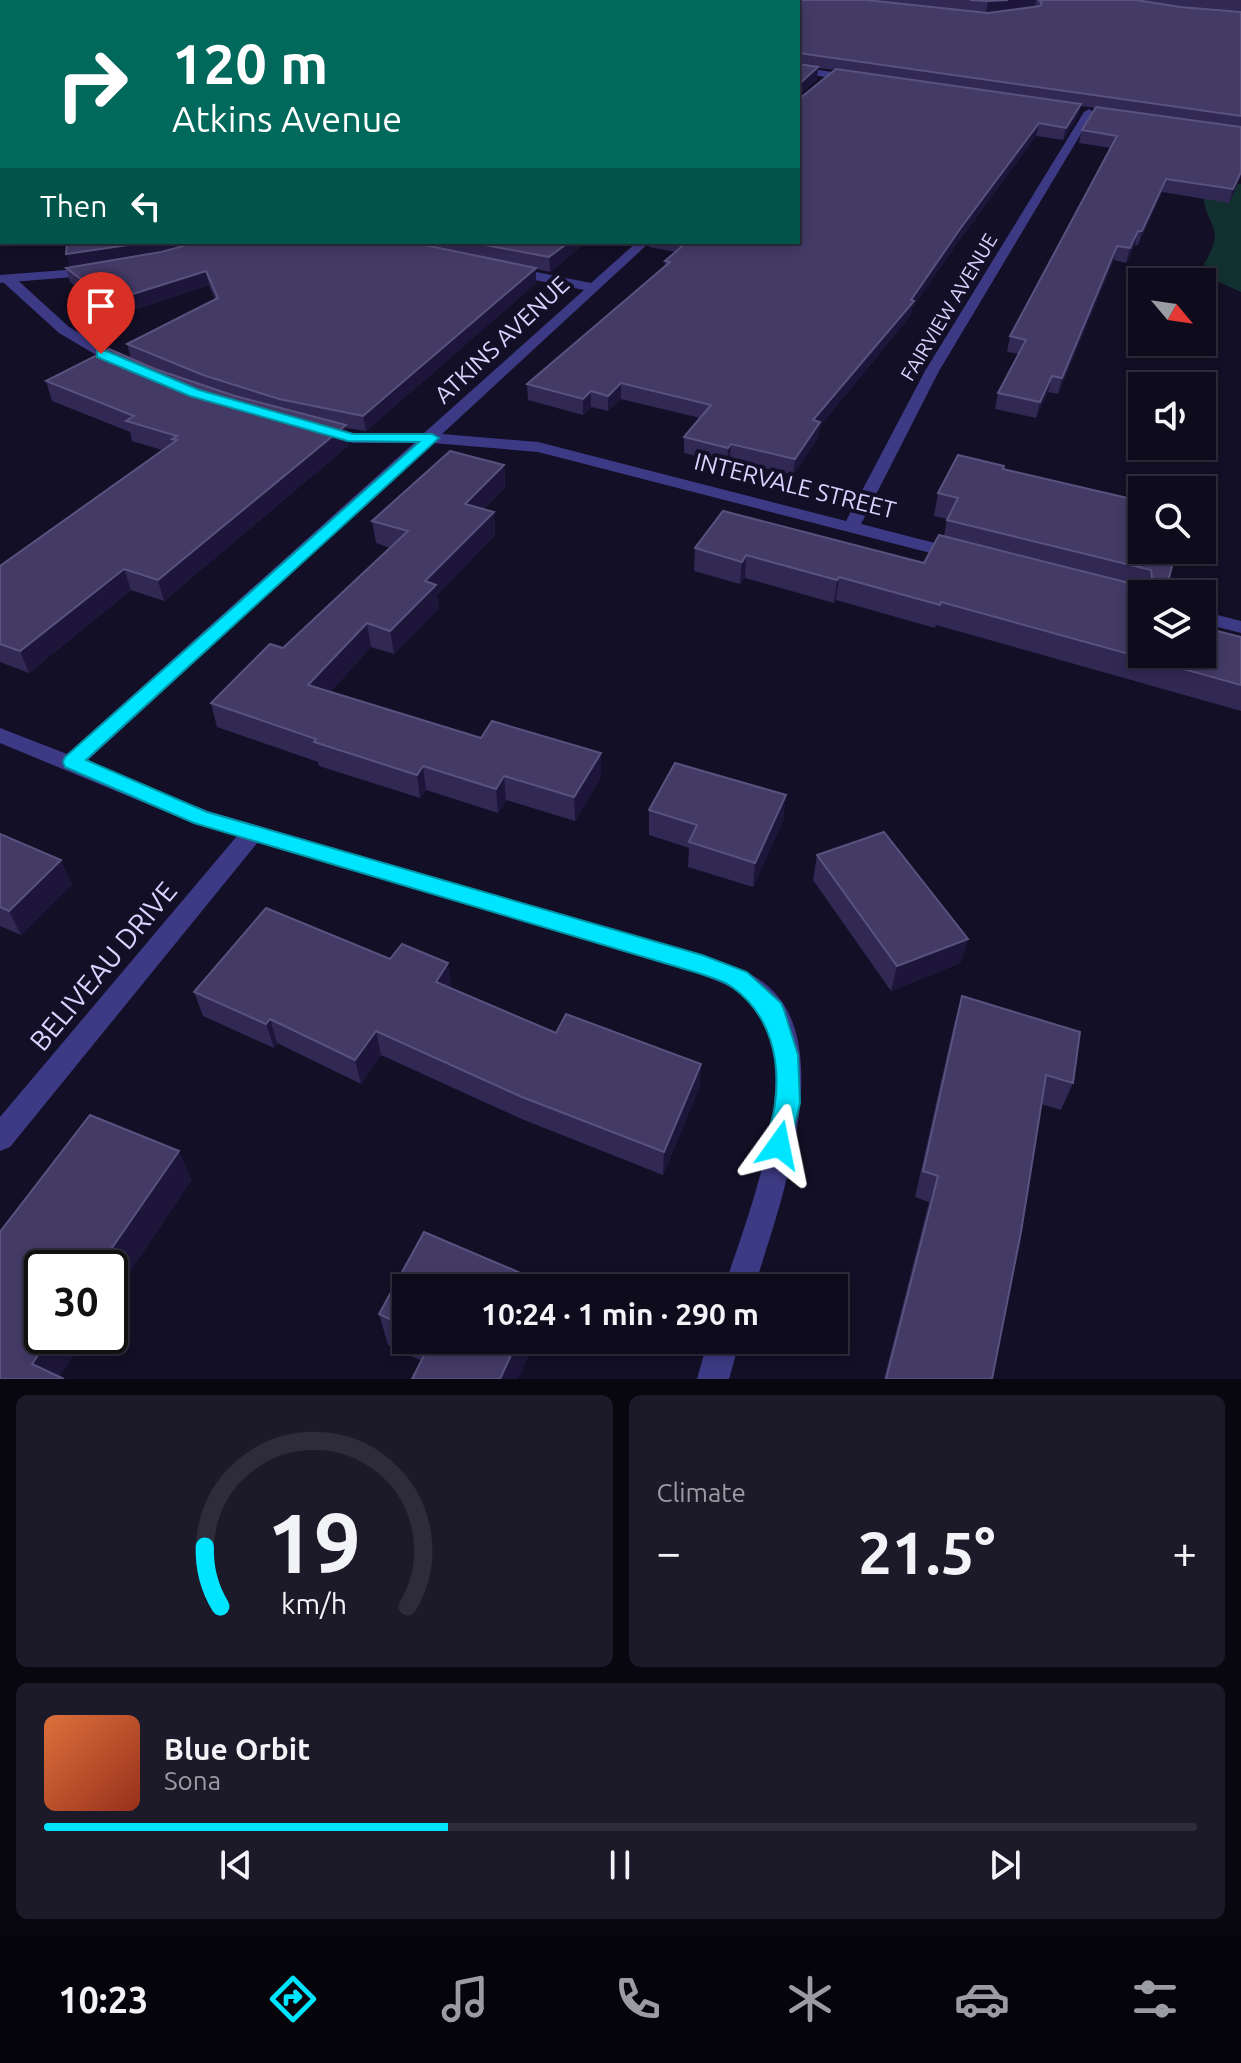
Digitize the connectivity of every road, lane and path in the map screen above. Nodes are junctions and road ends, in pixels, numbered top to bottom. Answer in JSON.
{"nodes":[{"id":1,"x":800,"y":70,"type":"edge"},
{"id":2,"x":832,"y":75,"type":"junction"},
{"id":3,"x":862,"y":80,"type":"edge"},
{"id":4,"x":820,"y":85,"type":"edge"},
{"id":5,"x":1074,"y":110,"type":"edge"},
{"id":6,"x":1089,"y":112,"type":"junction"},
{"id":7,"x":1104,"y":115,"type":"edge"},
{"id":8,"x":642,"y":244,"type":"edge"},
{"id":9,"x":503,"y":269,"type":"edge"},
{"id":10,"x":106,"y":270,"type":"edge"},
{"id":11,"x":3,"y":280,"type":"edge"},
{"id":12,"x":594,"y":288,"type":"junction"},
{"id":13,"x":140,"y":373,"type":"edge"},
{"id":14,"x":312,"y":427,"type":"edge"},
{"id":15,"x":432,"y":438,"type":"junction"},
{"id":16,"x":851,"y":527,"type":"junction"},
{"id":17,"x":974,"y":558,"type":"edge"},
{"id":18,"x":1216,"y":621,"type":"edge"},
{"id":19,"x":1241,"y":627,"type":"edge"},
{"id":20,"x":0,"y":735,"type":"edge"},
{"id":21,"x":72,"y":762,"type":"junction"},
{"id":22,"x":253,"y":832,"type":"junction"},
{"id":23,"x":0,"y":1138,"type":"edge"},
{"id":24,"x":743,"y":1274,"type":"edge"},
{"id":25,"x":720,"y":1354,"type":"edge"},
{"id":26,"x":713,"y":1379,"type":"edge"}],
"edges":[{"from":1,"to":2,"type":"street"},
{"from":2,"to":3,"type":"street"},
{"from":2,"to":4,"type":"street"},
{"from":5,"to":6,"type":"street"},
{"from":6,"to":7,"type":"street"},
{"from":6,"to":16,"type":"street","name":"FAIRVIEW AVENUE"},
{"from":8,"to":12,"type":"street","name":"ATKINS AVENUE"},
{"from":9,"to":12,"type":"street"},
{"from":10,"to":11,"type":"street"},
{"from":11,"to":13,"type":"street"},
{"from":12,"to":15,"type":"street","name":"ATKINS AVENUE"},
{"from":14,"to":15,"type":"street","name":"INTERVALE STREET"},
{"from":15,"to":16,"type":"street","name":"INTERVALE STREET"},
{"from":15,"to":21,"type":"street","name":"ATKINS AVENUE"},
{"from":16,"to":17,"type":"street","name":"INTERVALE STREET"},
{"from":18,"to":19,"type":"street"},
{"from":20,"to":21,"type":"street"},
{"from":21,"to":22,"type":"street"},
{"from":22,"to":23,"type":"street","name":"BELIVEAU DRIVE"},
{"from":22,"to":24,"type":"street"},
{"from":25,"to":26,"type":"street"}]}
